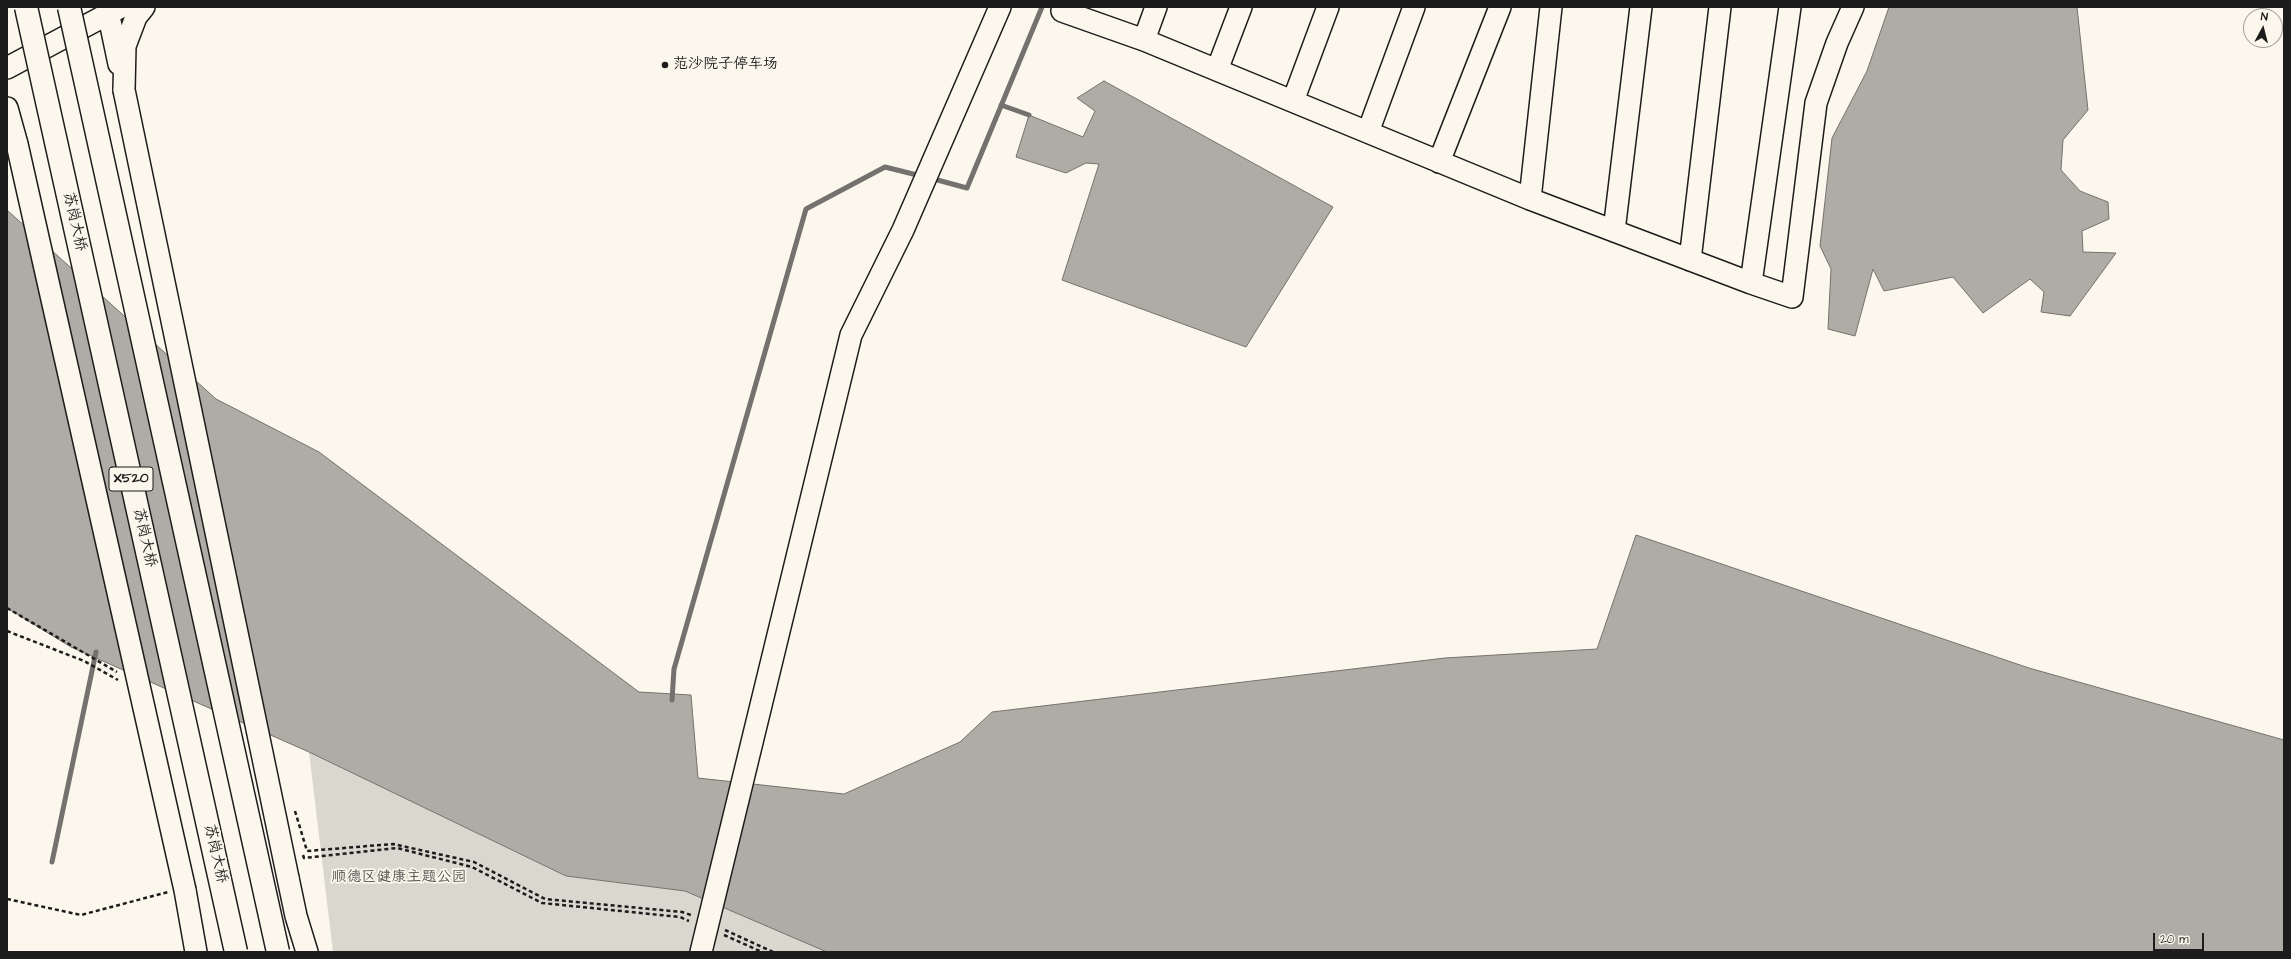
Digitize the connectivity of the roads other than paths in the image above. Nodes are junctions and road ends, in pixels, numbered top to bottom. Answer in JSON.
{"nodes":[{"id":1,"x":26,"y":7,"type":"edge"},
{"id":2,"x":69,"y":7,"type":"edge"},
{"id":3,"x":144,"y":7,"type":"edge"},
{"id":4,"x":1000,"y":7,"type":"edge"},
{"id":5,"x":1063,"y":7,"type":"edge"},
{"id":6,"x":1156,"y":7,"type":"edge"},
{"id":7,"x":1241,"y":7,"type":"edge"},
{"id":8,"x":1328,"y":7,"type":"edge"},
{"id":9,"x":1414,"y":7,"type":"edge"},
{"id":10,"x":1500,"y":7,"type":"edge"},
{"id":11,"x":1550,"y":7,"type":"edge"},
{"id":12,"x":1640,"y":7,"type":"edge"},
{"id":13,"x":1720,"y":7,"type":"edge"},
{"id":14,"x":1790,"y":7,"type":"edge"},
{"id":15,"x":1853,"y":7,"type":"edge"},
{"id":16,"x":112,"y":9,"type":"edge"},
{"id":17,"x":1144,"y":40,"type":"junction"},
{"id":18,"x":7,"y":68,"type":"edge"},
{"id":19,"x":1217,"y":70,"type":"junction"},
{"id":20,"x":124,"y":90,"type":"junction"},
{"id":21,"x":1293,"y":101,"type":"junction"},
{"id":22,"x":7,"y":108,"type":"edge"},
{"id":23,"x":1368,"y":132,"type":"junction"},
{"id":24,"x":1439,"y":162,"type":"junction"},
{"id":25,"x":1530,"y":199,"type":"junction"},
{"id":26,"x":1614,"y":232,"type":"junction"},
{"id":27,"x":1690,"y":260,"type":"junction"},
{"id":28,"x":1751,"y":283,"type":"junction"},
{"id":29,"x":196,"y":952,"type":"edge"},
{"id":30,"x":236,"y":952,"type":"edge"},
{"id":31,"x":278,"y":952,"type":"edge"},
{"id":32,"x":308,"y":952,"type":"edge"},
{"id":33,"x":702,"y":952,"type":"edge"}],
"edges":[{"from":1,"to":30,"type":"highway","name":"苏岗大桥","number":"X520","bridge":true},
{"from":2,"to":31,"type":"highway","number":"X520","bridge":true},
{"from":3,"to":20,"type":"street"},
{"from":4,"to":33,"type":"street"},
{"from":5,"to":17,"type":"street"},
{"from":6,"to":17,"type":"street"},
{"from":7,"to":19,"type":"street"},
{"from":8,"to":21,"type":"street"},
{"from":9,"to":23,"type":"street"},
{"from":10,"to":24,"type":"street"},
{"from":11,"to":25,"type":"street"},
{"from":12,"to":26,"type":"street"},
{"from":13,"to":27,"type":"street"},
{"from":14,"to":28,"type":"street"},
{"from":15,"to":28,"type":"street"},
{"from":16,"to":18,"type":"street"},
{"from":16,"to":20,"type":"street"},
{"from":17,"to":19,"type":"street"},
{"from":19,"to":21,"type":"street"},
{"from":20,"to":32,"type":"street","bridge":true},
{"from":21,"to":23,"type":"street"},
{"from":22,"to":29,"type":"street","bridge":true},
{"from":23,"to":24,"type":"street"},
{"from":24,"to":25,"type":"street"},
{"from":25,"to":26,"type":"street"},
{"from":26,"to":27,"type":"street"},
{"from":27,"to":28,"type":"street"}]}
